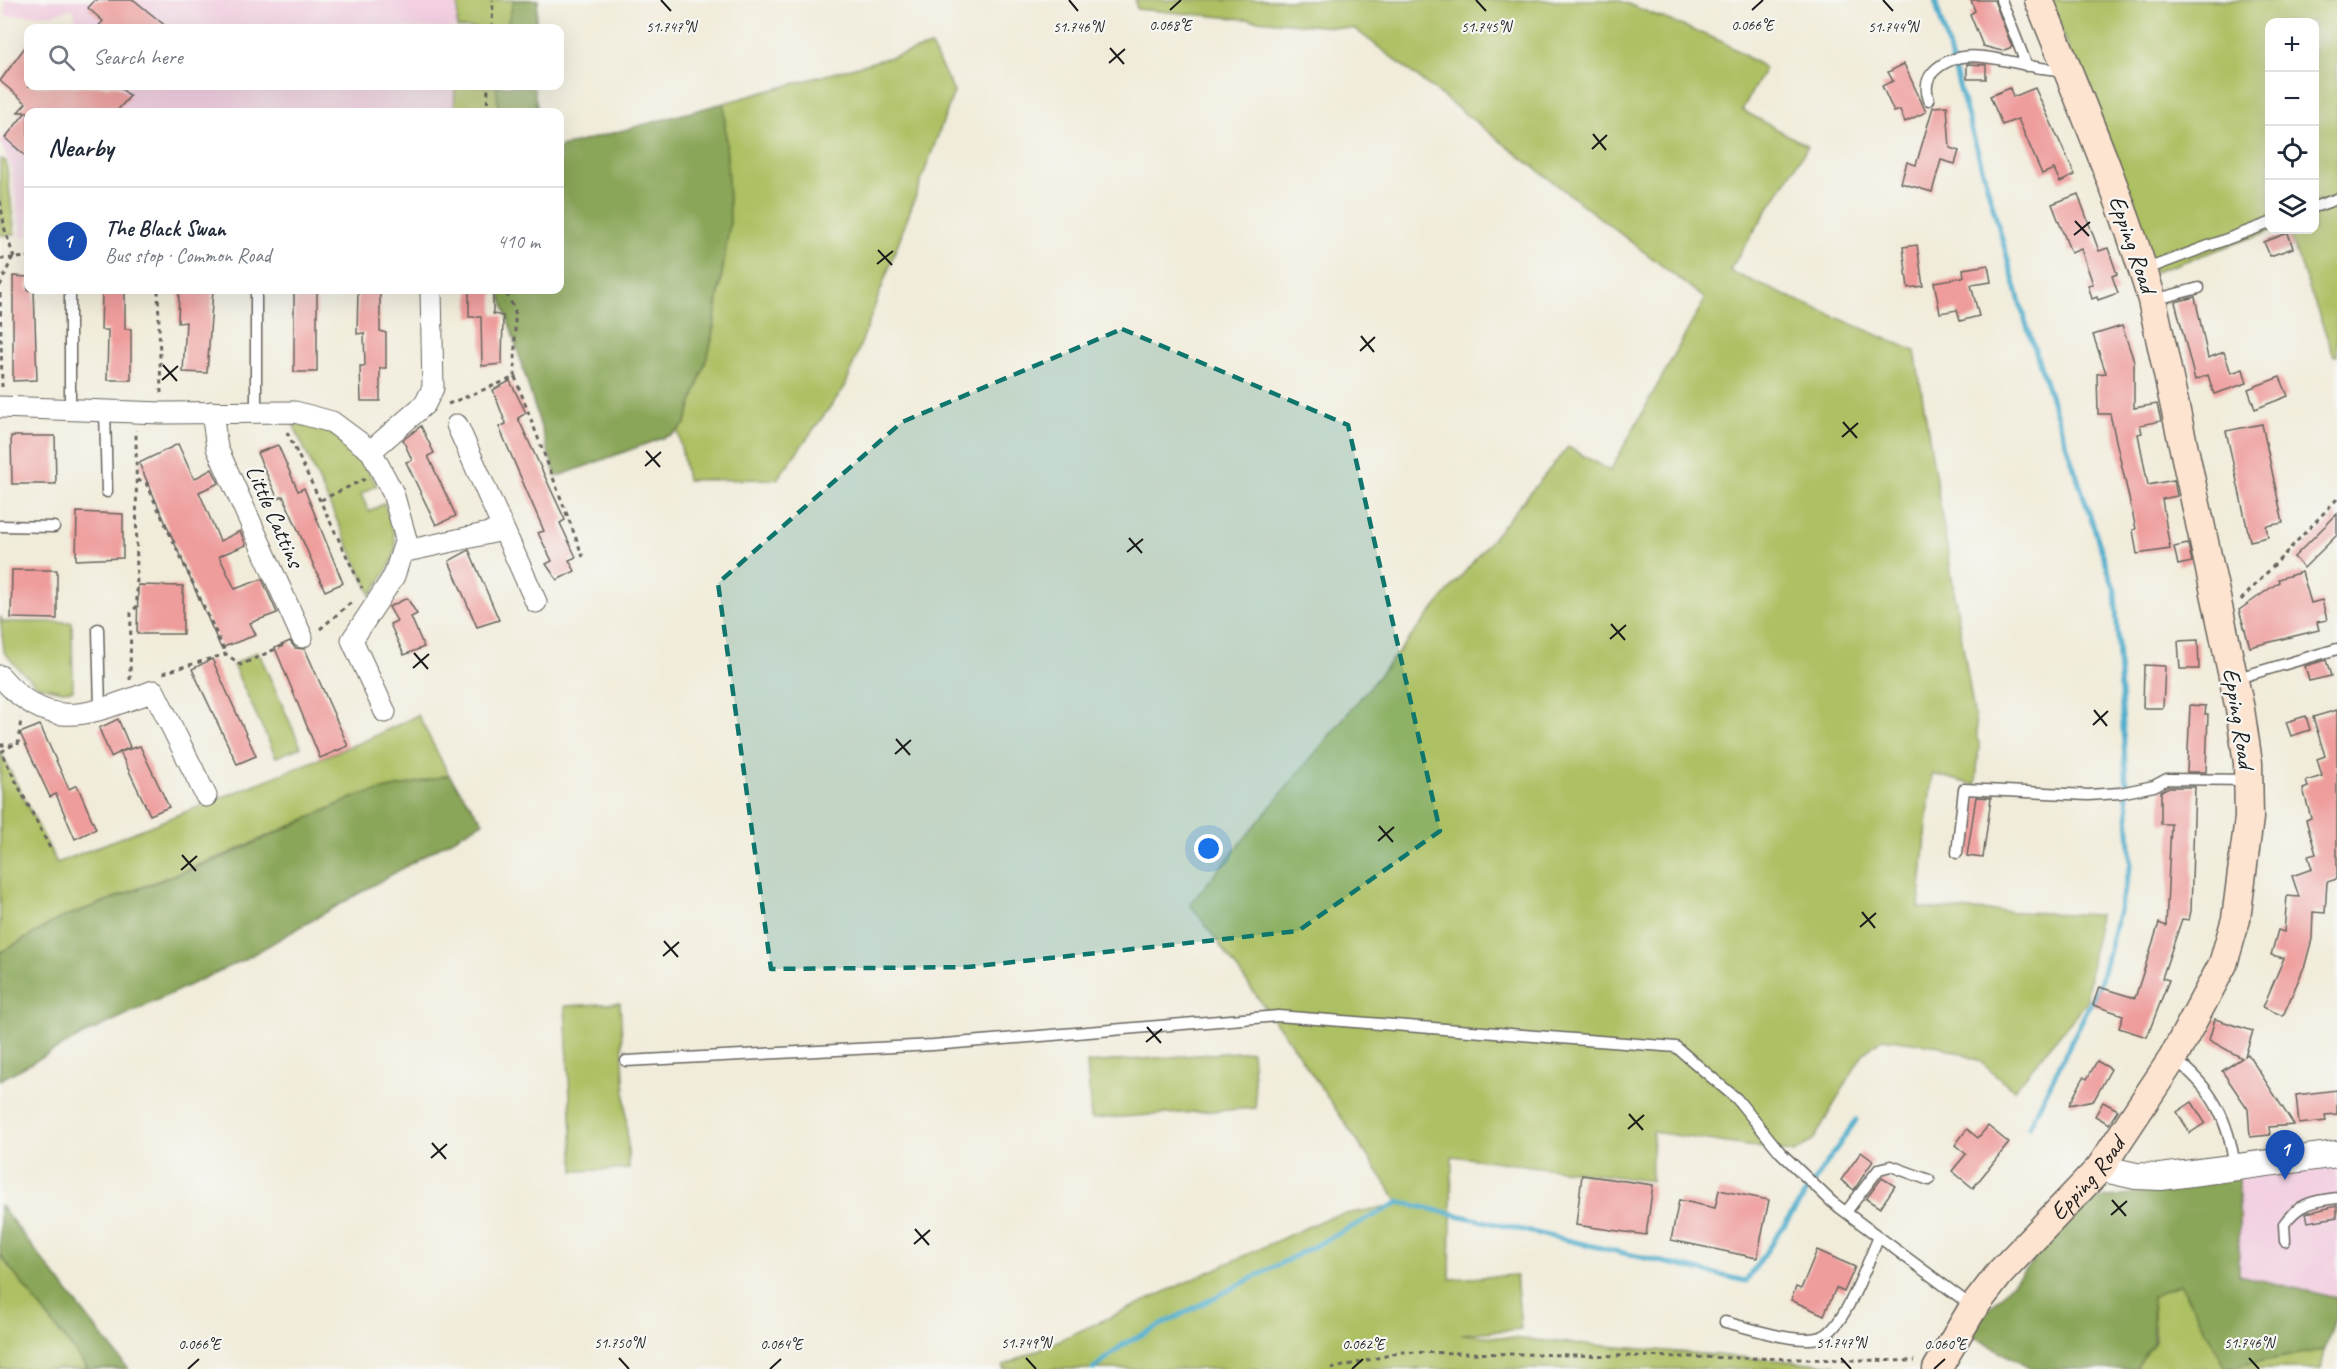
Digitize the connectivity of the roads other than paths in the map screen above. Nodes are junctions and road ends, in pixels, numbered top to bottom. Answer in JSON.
{"nodes":[{"id":1,"x":2001,"y":0,"type":"edge"},
{"id":2,"x":2039,"y":0,"type":"edge"},
{"id":3,"x":2027,"y":66,"type":"junction"},
{"id":4,"x":2067,"y":69,"type":"junction"},
{"id":5,"x":1929,"y":100,"type":"dead end"},
{"id":6,"x":2337,"y":199,"type":"edge"},
{"id":7,"x":2319,"y":205,"type":"edge"},
{"id":8,"x":2265,"y":226,"type":"edge"},
{"id":9,"x":2144,"y":270,"type":"junction"},
{"id":10,"x":2199,"y":288,"type":"dead end"},
{"id":11,"x":70,"y":294,"type":"edge"},
{"id":12,"x":256,"y":294,"type":"edge"},
{"id":13,"x":431,"y":294,"type":"edge"},
{"id":14,"x":2152,"y":300,"type":"junction"},
{"id":15,"x":1,"y":407,"type":"edge"},
{"id":16,"x":70,"y":410,"type":"junction"},
{"id":17,"x":105,"y":411,"type":"junction"},
{"id":18,"x":266,"y":411,"type":"junction"},
{"id":19,"x":212,"y":412,"type":"junction"},
{"id":20,"x":457,"y":425,"type":"dead end"},
{"id":21,"x":371,"y":451,"type":"junction"},
{"id":22,"x":107,"y":492,"type":"dead end"},
{"id":23,"x":0,"y":526,"type":"edge"},
{"id":24,"x":54,"y":527,"type":"dead end"},
{"id":25,"x":503,"y":530,"type":"junction"},
{"id":26,"x":402,"y":552,"type":"junction"},
{"id":27,"x":536,"y":602,"type":"dead end"},
{"id":28,"x":98,"y":629,"type":"dead end"},
{"id":29,"x":303,"y":637,"type":"road end"},
{"id":30,"x":2337,"y":649,"type":"edge"},
{"id":31,"x":2234,"y":679,"type":"junction"},
{"id":32,"x":2,"y":684,"type":"edge"},
{"id":33,"x":100,"y":710,"type":"junction"},
{"id":34,"x":384,"y":712,"type":"dead end"},
{"id":35,"x":2248,"y":780,"type":"junction"},
{"id":36,"x":206,"y":796,"type":"dead end"},
{"id":37,"x":1957,"y":853,"type":"dead end"},
{"id":38,"x":2173,"y":1058,"type":"junction"},
{"id":39,"x":626,"y":1061,"type":"dead end"},
{"id":40,"x":2337,"y":1154,"type":"edge"},
{"id":41,"x":2100,"y":1168,"type":"junction"},
{"id":42,"x":2235,"y":1168,"type":"junction"},
{"id":43,"x":1929,"y":1180,"type":"dead end"},
{"id":44,"x":2337,"y":1198,"type":"edge"},
{"id":45,"x":1846,"y":1212,"type":"junction"},
{"id":46,"x":1879,"y":1237,"type":"junction"},
{"id":47,"x":2285,"y":1242,"type":"dead end"},
{"id":48,"x":1973,"y":1308,"type":"junction"},
{"id":49,"x":1725,"y":1322,"type":"dead end"},
{"id":50,"x":1939,"y":1365,"type":"edge"}],
"edges":[{"from":1,"to":3,"type":"lane"},
{"from":2,"to":4,"type":"main road","name":"Epping Road"},
{"from":3,"to":4,"type":"lane"},
{"from":3,"to":5,"type":"lane"},
{"from":4,"to":9,"type":"main road","name":"Epping Road"},
{"from":6,"to":7,"type":"lane"},
{"from":8,"to":9,"type":"lane"},
{"from":9,"to":14,"type":"main road","name":"Epping Road"},
{"from":10,"to":14,"type":"lane"},
{"from":11,"to":16,"type":"lane"},
{"from":12,"to":18,"type":"lane"},
{"from":13,"to":21,"type":"street"},
{"from":14,"to":31,"type":"main road","name":"Epping Road"},
{"from":15,"to":16,"type":"street"},
{"from":16,"to":17,"type":"street"},
{"from":17,"to":19,"type":"street"},
{"from":17,"to":22,"type":"lane"},
{"from":18,"to":19,"type":"street"},
{"from":18,"to":21,"type":"street"},
{"from":19,"to":29,"type":"street","name":"Little Cattins"},
{"from":20,"to":25,"type":"street"},
{"from":21,"to":26,"type":"street"},
{"from":23,"to":24,"type":"lane"},
{"from":25,"to":26,"type":"street"},
{"from":25,"to":27,"type":"street"},
{"from":26,"to":34,"type":"street"},
{"from":28,"to":33,"type":"lane"},
{"from":30,"to":31,"type":"lane"},
{"from":31,"to":35,"type":"main road","name":"Epping Road"},
{"from":32,"to":33,"type":"street"},
{"from":33,"to":36,"type":"street"},
{"from":35,"to":37,"type":"lane"},
{"from":35,"to":38,"type":"main road","name":"Epping Road"},
{"from":38,"to":41,"type":"main road","name":"Epping Road"},
{"from":38,"to":42,"type":"lane"},
{"from":39,"to":45,"type":"lane"},
{"from":40,"to":42,"type":"street"},
{"from":41,"to":42,"type":"street"},
{"from":41,"to":48,"type":"main road","name":"Epping Road"},
{"from":43,"to":45,"type":"lane"},
{"from":44,"to":47,"type":"lane"},
{"from":45,"to":46,"type":"lane"},
{"from":46,"to":48,"type":"lane"},
{"from":46,"to":49,"type":"lane"},
{"from":48,"to":50,"type":"main road","name":"Epping Road"}]}
